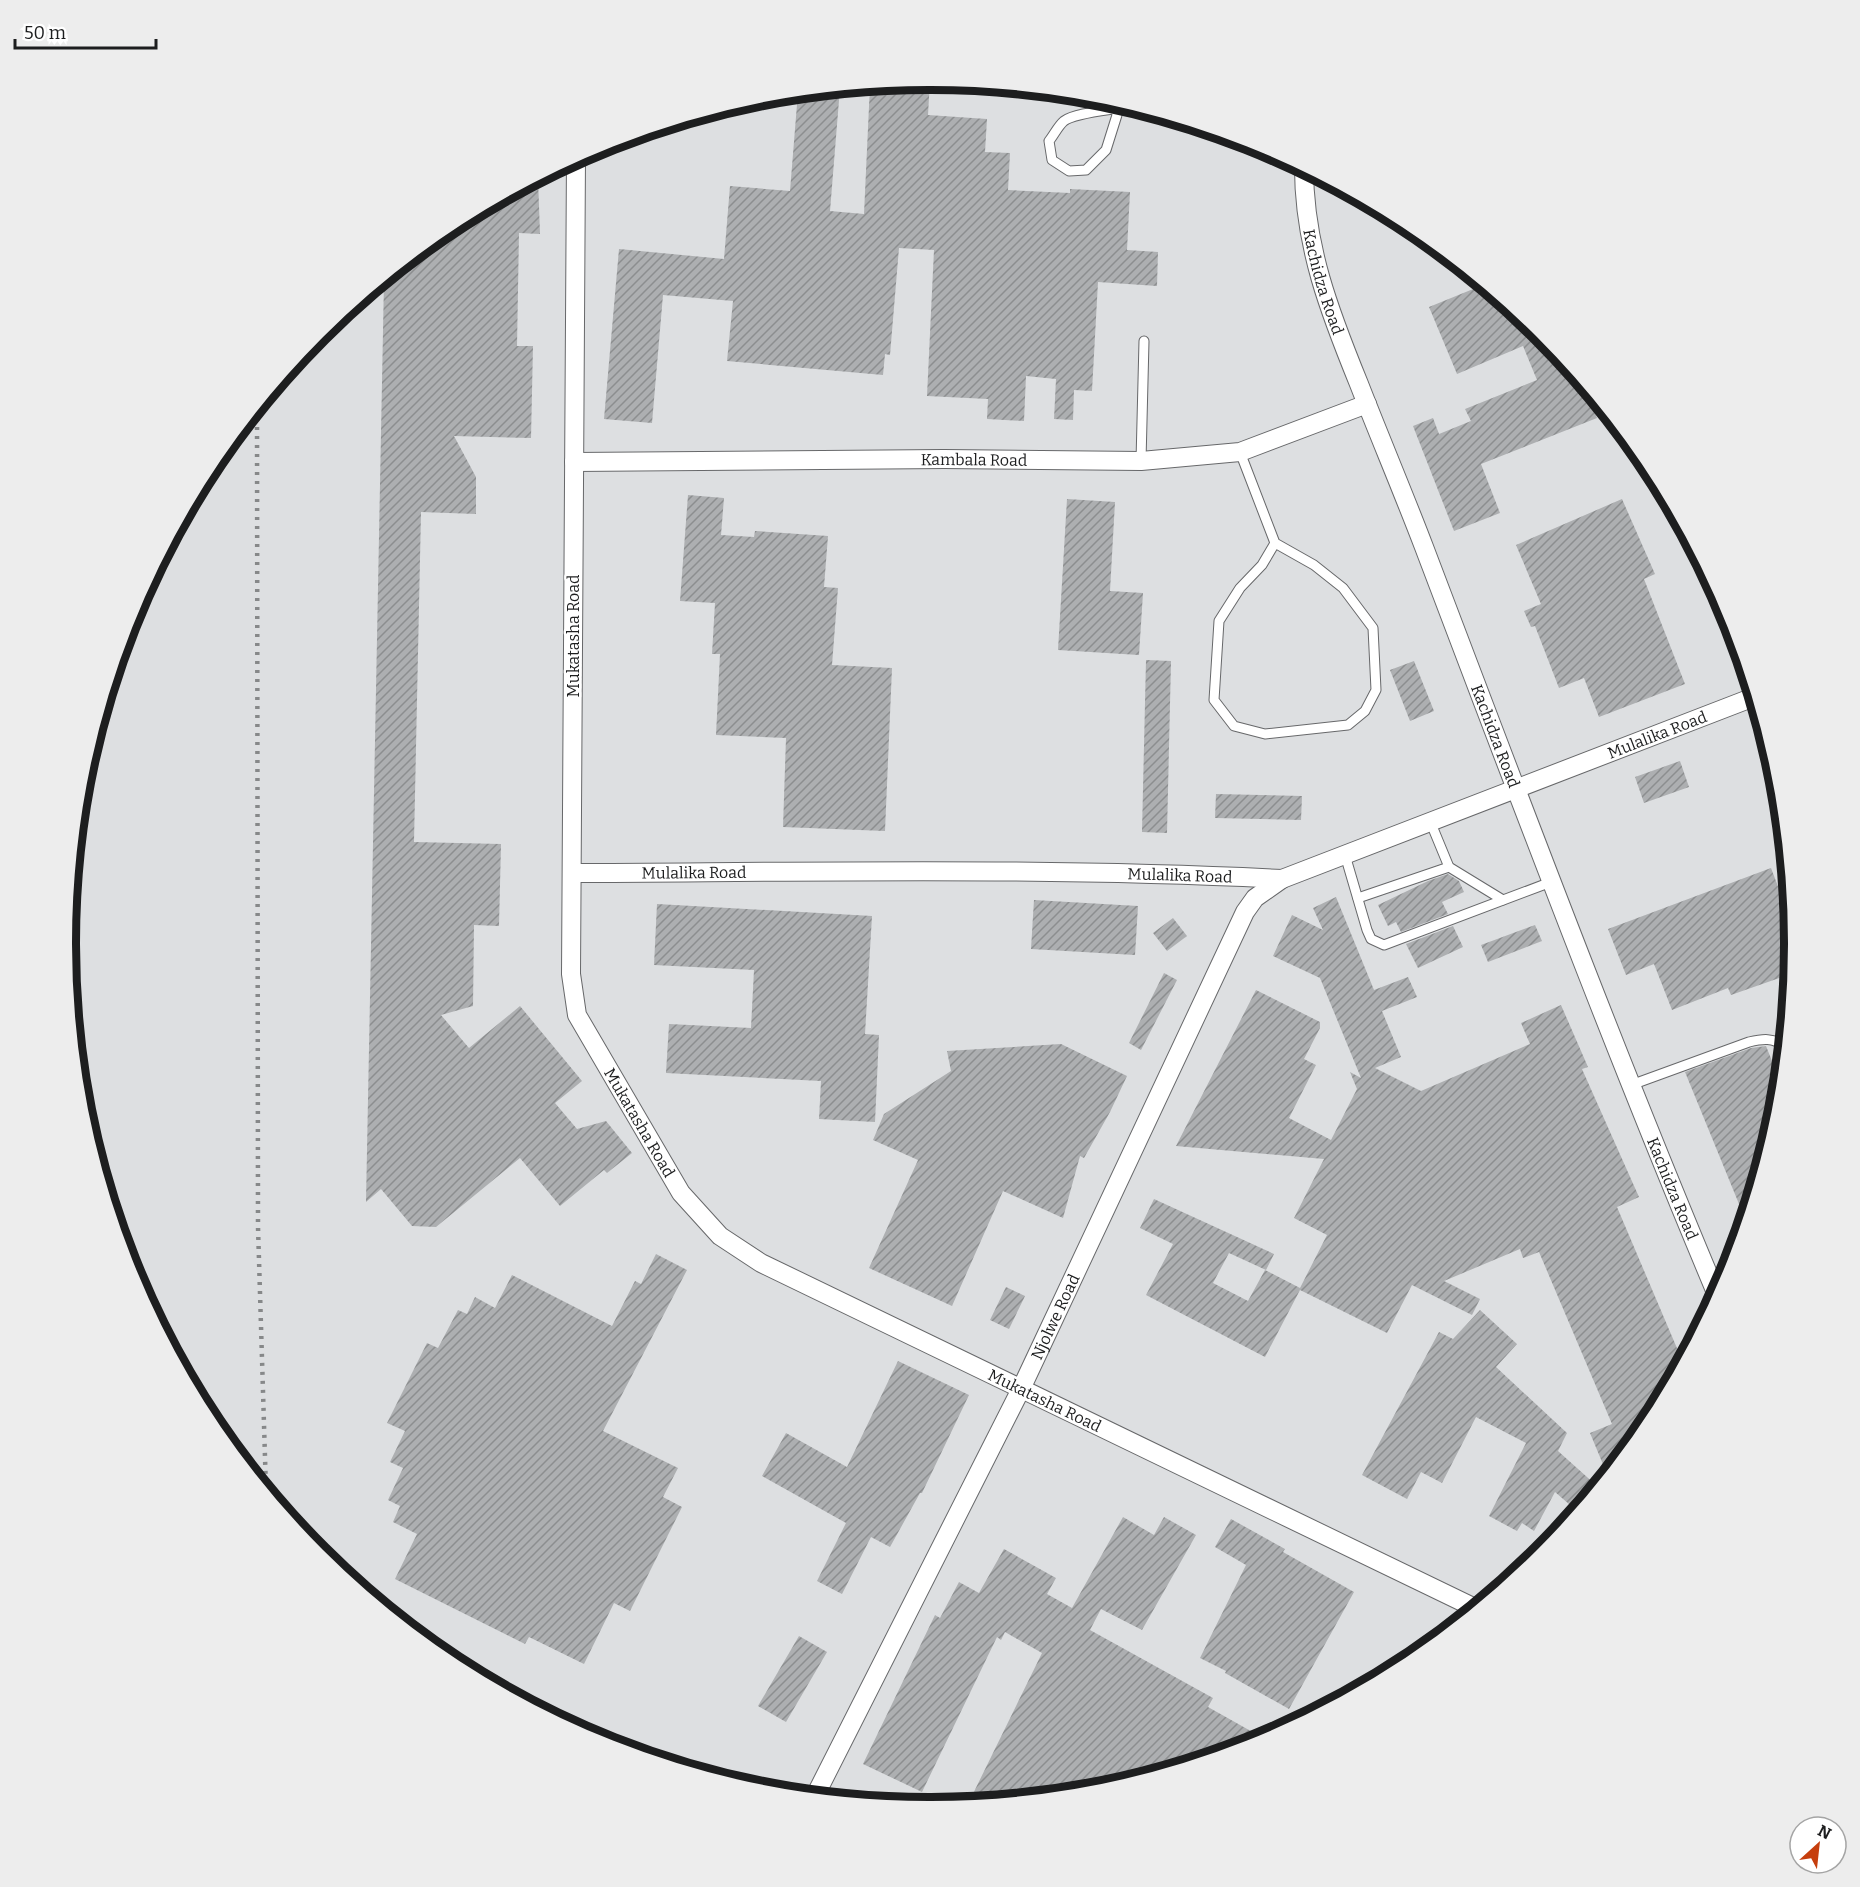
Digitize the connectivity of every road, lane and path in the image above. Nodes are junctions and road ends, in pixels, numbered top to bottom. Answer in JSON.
{"nodes":[{"id":1,"x":1114,"y":110,"type":"edge"},
{"id":2,"x":1116,"y":110,"type":"edge"},
{"id":3,"x":576,"y":167,"type":"edge"},
{"id":4,"x":1305,"y":177,"type":"edge"},
{"id":5,"x":1144,"y":341,"type":"dead end"},
{"id":6,"x":1367,"y":404,"type":"junction"},
{"id":7,"x":1240,"y":452,"type":"junction"},
{"id":8,"x":1141,"y":461,"type":"junction"},
{"id":9,"x":574,"y":462,"type":"junction"},
{"id":10,"x":1275,"y":543,"type":"junction"},
{"id":11,"x":1747,"y":700,"type":"edge"},
{"id":12,"x":1514,"y":788,"type":"junction"},
{"id":13,"x":1430,"y":821,"type":"junction"},
{"id":14,"x":1346,"y":855,"type":"junction"},
{"id":15,"x":1449,"y":867,"type":"junction"},
{"id":16,"x":572,"y":873,"type":"junction"},
{"id":17,"x":1282,"y":879,"type":"junction"},
{"id":18,"x":1551,"y":882,"type":"junction"},
{"id":19,"x":1358,"y":898,"type":"junction"},
{"id":20,"x":1503,"y":900,"type":"junction"},
{"id":21,"x":1777,"y":1042,"type":"edge"},
{"id":22,"x":1631,"y":1085,"type":"junction"},
{"id":23,"x":1712,"y":1284,"type":"edge"},
{"id":24,"x":1021,"y":1389,"type":"junction"},
{"id":25,"x":1469,"y":1605,"type":"edge"},
{"id":26,"x":819,"y":1790,"type":"edge"}],
"edges":[{"from":1,"to":2,"type":"lane"},
{"from":3,"to":9,"type":"street","name":"Mukatasha Road"},
{"from":4,"to":6,"type":"street","name":"Kachidza Road"},
{"from":5,"to":8,"type":"lane"},
{"from":6,"to":7,"type":"street","name":"Kambala Road"},
{"from":6,"to":12,"type":"street","name":"Kachidza Road"},
{"from":7,"to":8,"type":"street","name":"Kambala Road"},
{"from":7,"to":10,"type":"lane"},
{"from":8,"to":9,"type":"street","name":"Kambala Road"},
{"from":9,"to":16,"type":"street","name":"Mukatasha Road"},
{"from":10,"to":10,"type":"lane"},
{"from":11,"to":12,"type":"street","name":"Mulalika Road"},
{"from":12,"to":13,"type":"street","name":"Mulalika Road"},
{"from":12,"to":18,"type":"street","name":"Kachidza Road"},
{"from":13,"to":14,"type":"street","name":"Mulalika Road"},
{"from":13,"to":15,"type":"lane"},
{"from":14,"to":17,"type":"street","name":"Mulalika Road"},
{"from":14,"to":19,"type":"lane"},
{"from":15,"to":19,"type":"lane"},
{"from":15,"to":20,"type":"lane"},
{"from":16,"to":17,"type":"street","name":"Mulalika Road"},
{"from":16,"to":24,"type":"street","name":"Mukatasha Road"},
{"from":17,"to":24,"type":"street","name":"Njolwe Road"},
{"from":18,"to":20,"type":"lane"},
{"from":18,"to":22,"type":"street","name":"Kachidza Road"},
{"from":19,"to":20,"type":"lane"},
{"from":21,"to":22,"type":"lane"},
{"from":22,"to":23,"type":"street","name":"Kachidza Road"},
{"from":24,"to":25,"type":"street","name":"Mukatasha Road"},
{"from":24,"to":26,"type":"street","name":"Njolwe Road"}]}
